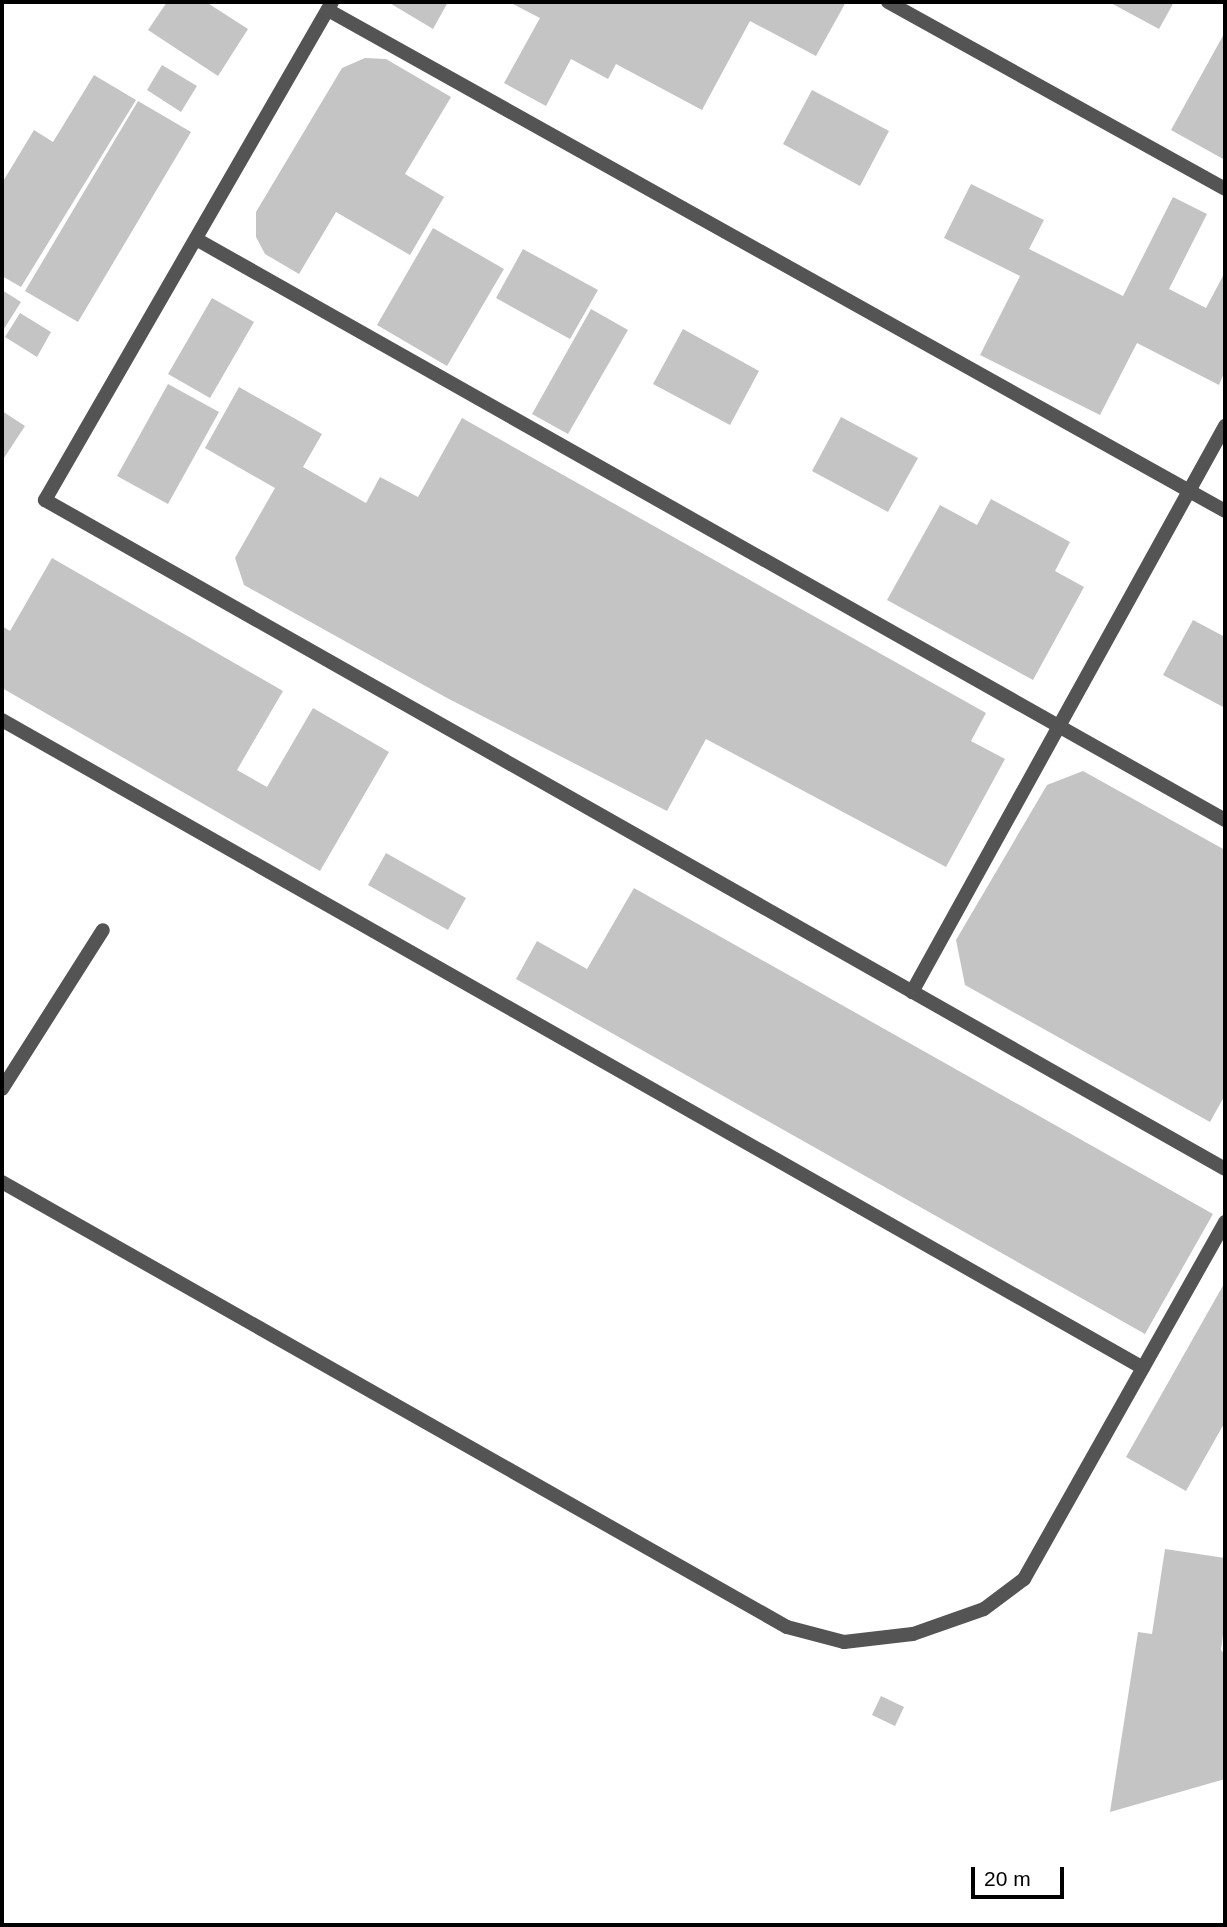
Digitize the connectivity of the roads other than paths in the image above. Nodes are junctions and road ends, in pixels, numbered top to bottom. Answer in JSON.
{"nodes":[{"id":1,"x":888,"y":2,"type":"edge"},
{"id":2,"x":330,"y":6,"type":"edge"},
{"id":3,"x":1225,"y":189,"type":"edge"},
{"id":4,"x":196,"y":239,"type":"junction"},
{"id":5,"x":1225,"y":426,"type":"edge"},
{"id":6,"x":1190,"y":491,"type":"junction"},
{"id":7,"x":1225,"y":510,"type":"edge"},
{"id":8,"x":2,"y":720,"type":"edge"},
{"id":9,"x":1059,"y":726,"type":"junction"},
{"id":10,"x":1225,"y":820,"type":"edge"},
{"id":11,"x":103,"y":930,"type":"dead end"},
{"id":12,"x":912,"y":992,"type":"junction"},
{"id":13,"x":2,"y":1089,"type":"edge"},
{"id":14,"x":1225,"y":1169,"type":"edge"},
{"id":15,"x":2,"y":1182,"type":"edge"},
{"id":16,"x":1225,"y":1222,"type":"edge"},
{"id":17,"x":1143,"y":1368,"type":"junction"}],
"edges":[{"from":1,"to":3,"type":"street"},
{"from":2,"to":4,"type":"street"},
{"from":2,"to":6,"type":"street"},
{"from":4,"to":9,"type":"street"},
{"from":4,"to":12,"type":"street"},
{"from":5,"to":6,"type":"street"},
{"from":6,"to":7,"type":"street"},
{"from":6,"to":9,"type":"street"},
{"from":8,"to":17,"type":"street"},
{"from":9,"to":10,"type":"street"},
{"from":9,"to":12,"type":"street"},
{"from":11,"to":13,"type":"street"},
{"from":12,"to":14,"type":"street"},
{"from":15,"to":17,"type":"street"},
{"from":16,"to":17,"type":"street"}]}
